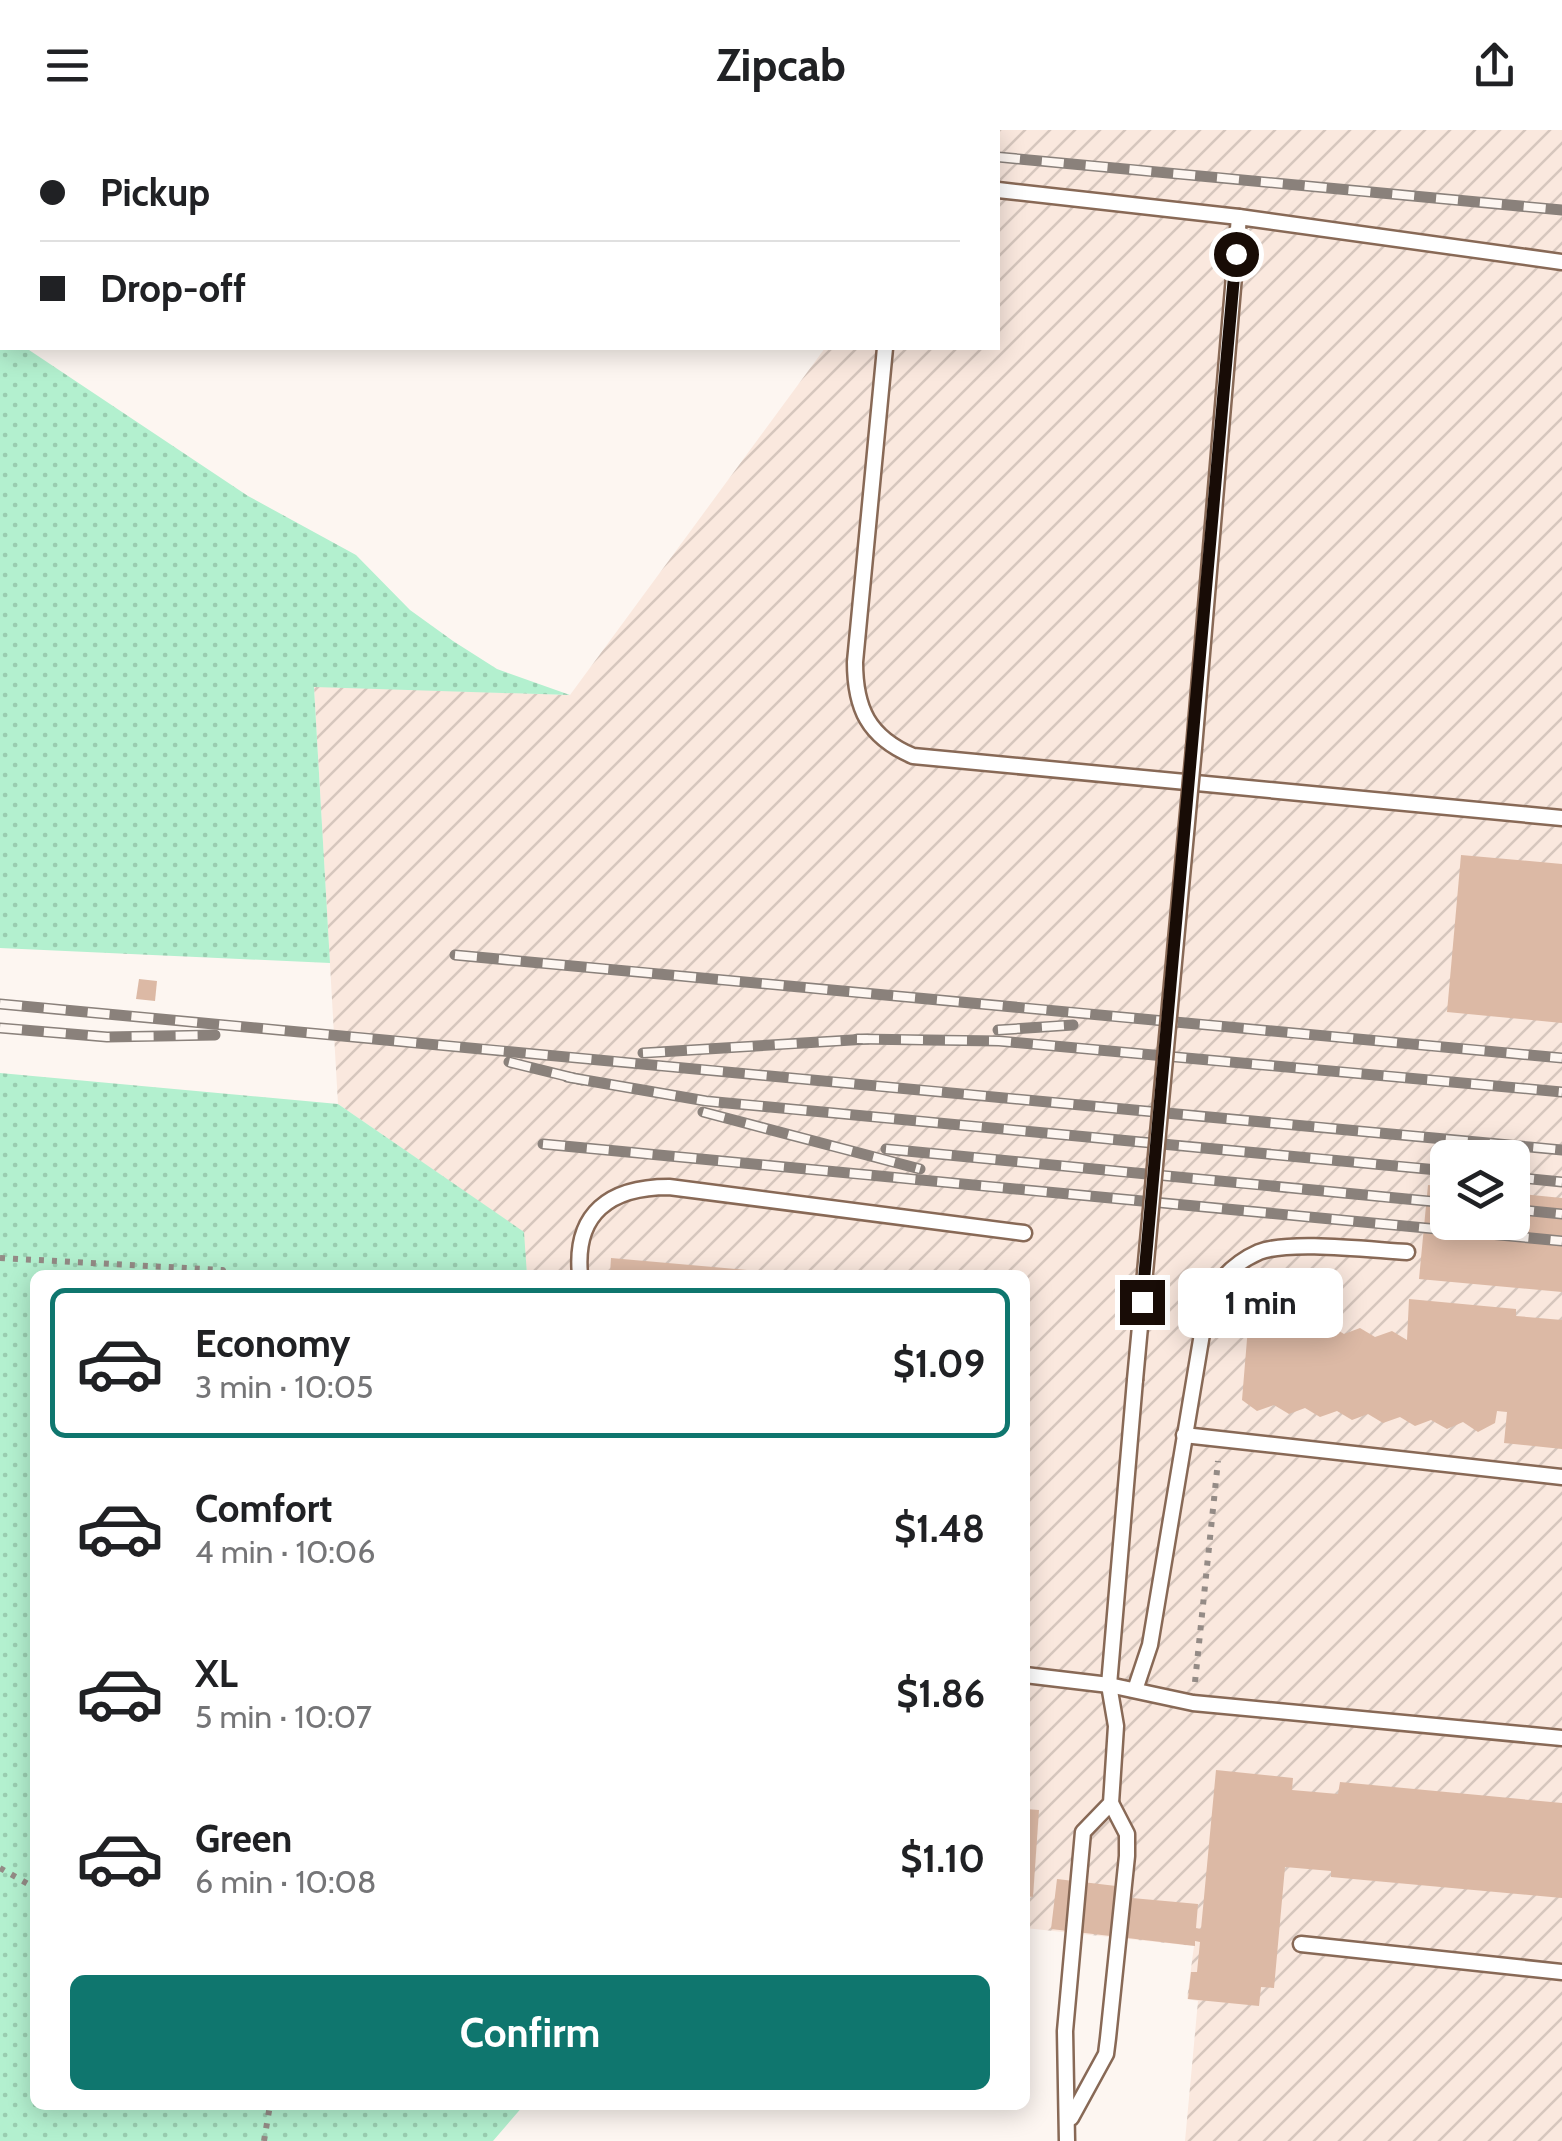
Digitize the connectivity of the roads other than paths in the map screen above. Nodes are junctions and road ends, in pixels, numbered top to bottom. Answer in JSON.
{"nodes":[{"id":1,"x":1000,"y":190,"type":"edge"},
{"id":2,"x":1240,"y":217,"type":"junction"},
{"id":3,"x":1562,"y":262,"type":"edge"},
{"id":4,"x":884,"y":350,"type":"edge"},
{"id":5,"x":1562,"y":818,"type":"edge"},
{"id":6,"x":1024,"y":1232,"type":"dead end"},
{"id":7,"x":1407,"y":1252,"type":"dead end"},
{"id":8,"x":580,"y":1270,"type":"edge"},
{"id":9,"x":1184,"y":1435,"type":"junction"},
{"id":10,"x":1562,"y":1476,"type":"edge"},
{"id":11,"x":1030,"y":1675,"type":"edge"},
{"id":12,"x":1109,"y":1685,"type":"junction"},
{"id":13,"x":1135,"y":1690,"type":"junction"},
{"id":14,"x":1562,"y":1738,"type":"edge"},
{"id":15,"x":1111,"y":1803,"type":"junction"},
{"id":16,"x":1302,"y":1944,"type":"dead end"},
{"id":17,"x":1562,"y":1972,"type":"edge"},
{"id":18,"x":1069,"y":2122,"type":"junction"},
{"id":19,"x":1067,"y":2141,"type":"edge"}],
"edges":[{"from":1,"to":2,"type":"lane"},
{"from":2,"to":3,"type":"lane"},
{"from":2,"to":12,"type":"lane","bridge":true},
{"from":4,"to":5,"type":"lane"},
{"from":6,"to":8,"type":"lane"},
{"from":7,"to":9,"type":"lane"},
{"from":9,"to":10,"type":"lane"},
{"from":9,"to":13,"type":"lane"},
{"from":11,"to":12,"type":"lane"},
{"from":12,"to":13,"type":"lane"},
{"from":12,"to":15,"type":"lane"},
{"from":13,"to":14,"type":"lane"},
{"from":15,"to":18,"type":"lane"},
{"from":15,"to":18,"type":"lane"},
{"from":16,"to":17,"type":"lane"},
{"from":18,"to":19,"type":"lane"}]}
